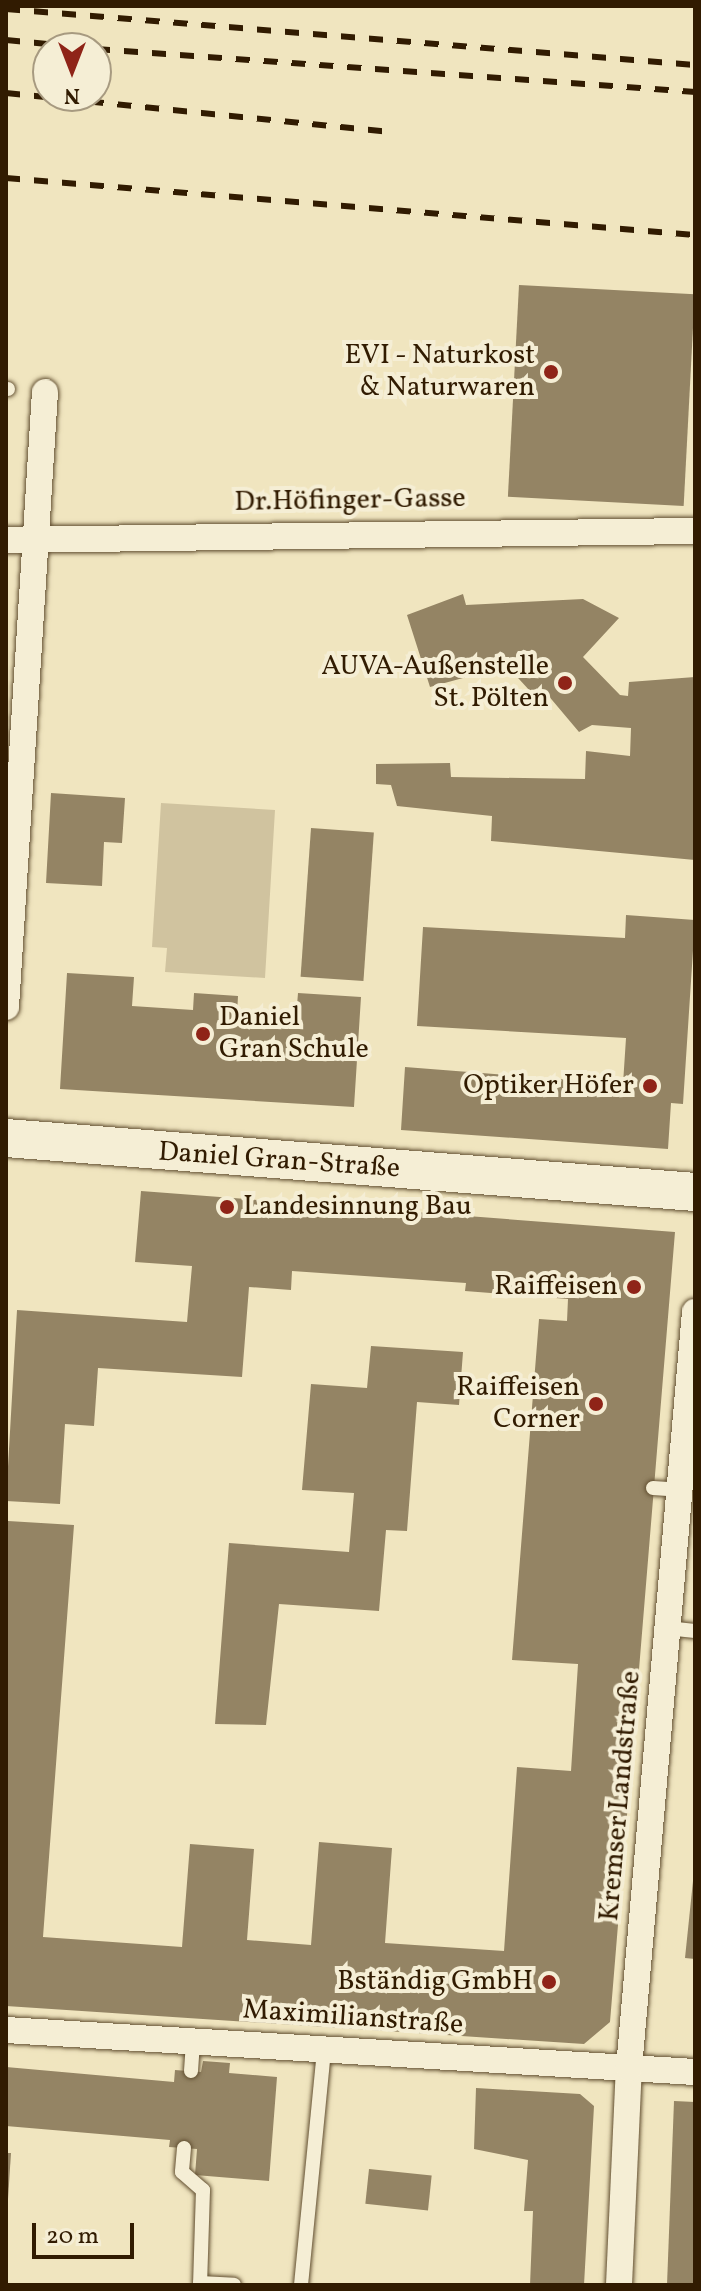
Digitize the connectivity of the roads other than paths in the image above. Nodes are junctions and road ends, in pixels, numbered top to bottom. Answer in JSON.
{"nodes":[{"id":1,"x":45,"y":392,"type":"dead end"},
{"id":2,"x":695,"y":531,"type":"edge"},
{"id":3,"x":6,"y":540,"type":"edge"},
{"id":4,"x":34,"y":542,"type":"junction"},
{"id":5,"x":12,"y":798,"type":"edge"},
{"id":6,"x":6,"y":1007,"type":"edge"},
{"id":7,"x":6,"y":1138,"type":"edge"},
{"id":8,"x":695,"y":1192,"type":"edge"},
{"id":9,"x":695,"y":1312,"type":"edge"},
{"id":10,"x":653,"y":1488,"type":"dead end"},
{"id":11,"x":679,"y":1490,"type":"junction"},
{"id":12,"x":667,"y":1628,"type":"junction"},
{"id":13,"x":695,"y":1631,"type":"edge"},
{"id":14,"x":6,"y":2030,"type":"edge"},
{"id":15,"x":193,"y":2040,"type":"junction"},
{"id":16,"x":324,"y":2049,"type":"junction"},
{"id":17,"x":629,"y":2068,"type":"junction"},
{"id":18,"x":191,"y":2071,"type":"dead end"},
{"id":19,"x":695,"y":2072,"type":"edge"},
{"id":20,"x":184,"y":2148,"type":"dead end"},
{"id":21,"x":234,"y":2285,"type":"edge"},
{"id":22,"x":301,"y":2285,"type":"edge"},
{"id":23,"x":619,"y":2285,"type":"edge"}],
"edges":[{"from":1,"to":4,"type":"street"},
{"from":2,"to":4,"type":"street","name":"Dr.Höfinger-Gasse"},
{"from":3,"to":4,"type":"street","name":"Dr.Höfinger-Gasse"},
{"from":4,"to":5,"type":"street"},
{"from":5,"to":6,"type":"street"},
{"from":7,"to":8,"type":"street","name":"Daniel Gran-Straße"},
{"from":9,"to":11,"type":"street","name":"Kremser Landstraße"},
{"from":10,"to":11,"type":"lane"},
{"from":11,"to":12,"type":"street","name":"Kremser Landstraße"},
{"from":12,"to":13,"type":"lane"},
{"from":12,"to":17,"type":"street","name":"Kremser Landstraße"},
{"from":14,"to":15,"type":"street","name":"Maximilianstraße"},
{"from":15,"to":16,"type":"street","name":"Maximilianstraße"},
{"from":15,"to":18,"type":"lane"},
{"from":16,"to":17,"type":"street","name":"Maximilianstraße"},
{"from":16,"to":22,"type":"lane"},
{"from":17,"to":19,"type":"street","name":"Maximilianstraße"},
{"from":17,"to":23,"type":"street","name":"Kremser Landstraße"},
{"from":20,"to":21,"type":"lane"}]}
